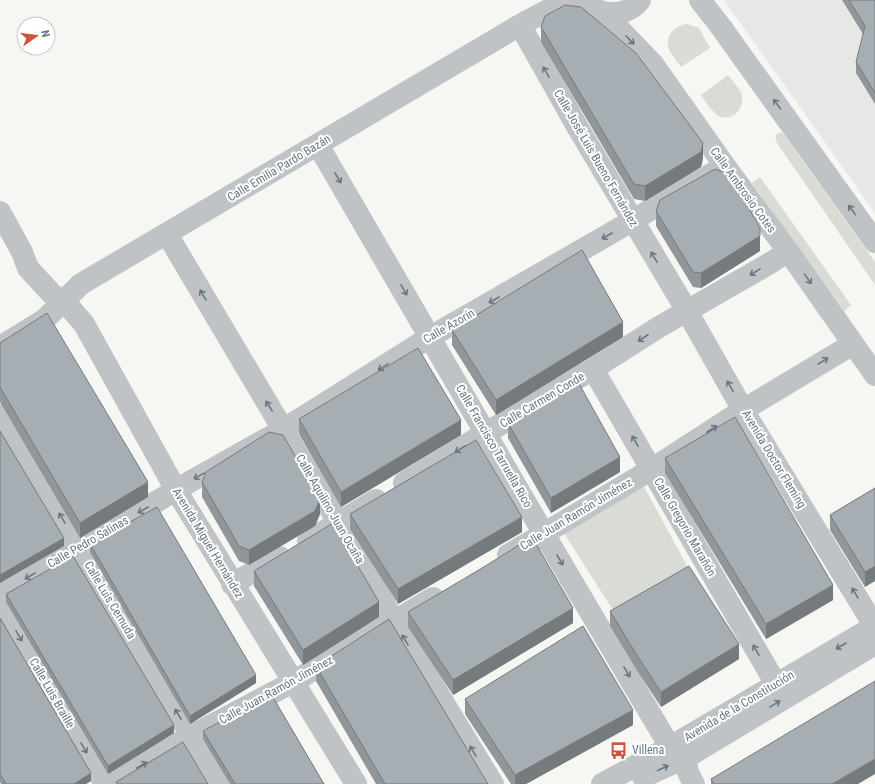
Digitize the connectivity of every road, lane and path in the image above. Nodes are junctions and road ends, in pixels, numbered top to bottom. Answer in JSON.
{"nodes":[{"id":1,"x":567,"y":0,"type":"edge"},
{"id":2,"x":584,"y":0,"type":"edge"},
{"id":3,"x":640,"y":0,"type":"edge"},
{"id":4,"x":700,"y":0,"type":"edge"},
{"id":5,"x":603,"y":12,"type":"junction"},
{"id":6,"x":520,"y":25,"type":"junction"},
{"id":7,"x":318,"y":145,"type":"junction"},
{"id":8,"x":725,"y":166,"type":"junction"},
{"id":9,"x":0,"y":212,"type":"edge"},
{"id":10,"x":632,"y":220,"type":"junction"},
{"id":11,"x":167,"y":234,"type":"junction"},
{"id":12,"x":875,"y":242,"type":"edge"},
{"id":13,"x":788,"y":251,"type":"junction"},
{"id":14,"x":675,"y":290,"type":"joint"},
{"id":15,"x":62,"y":302,"type":"junction"},
{"id":16,"x":687,"y":311,"type":"junction"},
{"id":17,"x":430,"y":337,"type":"junction"},
{"id":18,"x":853,"y":344,"type":"junction"},
{"id":19,"x":0,"y":347,"type":"edge"},
{"id":20,"x":593,"y":369,"type":"junction"},
{"id":21,"x":875,"y":375,"type":"edge"},
{"id":22,"x":743,"y":410,"type":"junction"},
{"id":23,"x":0,"y":415,"type":"edge"},
{"id":24,"x":284,"y":429,"type":"junction"},
{"id":25,"x":486,"y":433,"type":"junction"},
{"id":26,"x":652,"y":469,"type":"junction"},
{"id":27,"x":176,"y":490,"type":"junction"},
{"id":28,"x":339,"y":524,"type":"junction"},
{"id":29,"x":544,"y":534,"type":"junction"},
{"id":30,"x":79,"y":548,"type":"junction"},
{"id":31,"x":490,"y":566,"type":"edge"},
{"id":32,"x":232,"y":584,"type":"junction"},
{"id":33,"x":448,"y":589,"type":"edge"},
{"id":34,"x":0,"y":594,"type":"edge"},
{"id":35,"x":0,"y":602,"type":"edge"},
{"id":36,"x":394,"y":621,"type":"junction"},
{"id":37,"x":597,"y":622,"type":"junction"},
{"id":38,"x":875,"y":627,"type":"edge"},
{"id":39,"x":576,"y":634,"type":"edge"},
{"id":40,"x":875,"y":644,"type":"edge"},
{"id":41,"x":293,"y":682,"type":"junction"},
{"id":42,"x":776,"y":684,"type":"junction"},
{"id":43,"x":192,"y":736,"type":"junction"},
{"id":44,"x":678,"y":752,"type":"junction"},
{"id":45,"x":105,"y":784,"type":"edge"},
{"id":46,"x":108,"y":784,"type":"edge"},
{"id":47,"x":220,"y":784,"type":"edge"},
{"id":48,"x":356,"y":784,"type":"edge"},
{"id":49,"x":493,"y":784,"type":"edge"},
{"id":50,"x":602,"y":784,"type":"edge"},
{"id":51,"x":627,"y":784,"type":"edge"},
{"id":52,"x":694,"y":784,"type":"edge"}],
"edges":[{"from":1,"to":6,"type":"street","name":"Calle Emilia Pardo Bazán"},
{"from":2,"to":5,"type":"street","name":"Calle Ambrosio Cotes"},
{"from":3,"to":5,"type":"street"},
{"from":12,"to":4,"type":"street","one_way":true},
{"from":5,"to":8,"type":"street","name":"Calle Ambrosio Cotes","one_way":true},
{"from":6,"to":7,"type":"street","name":"Calle Emilia Pardo Bazán"},
{"from":10,"to":6,"type":"street","name":"Calle José Luis Bueno Fernández","one_way":true},
{"from":7,"to":11,"type":"street","name":"Calle Emilia Pardo Bazán"},
{"from":7,"to":17,"type":"street","name":"Calle Francisco Tarruella Rico","one_way":true},
{"from":8,"to":10,"type":"street","name":"Calle Azorín"},
{"from":8,"to":13,"type":"street","name":"Calle Ambrosio Cotes"},
{"from":9,"to":15,"type":"street","name":"Avenida Miguel Hernández"},
{"from":14,"to":10,"type":"street","name":"Calle José Luis Bueno Fernández","one_way":true},
{"from":10,"to":17,"type":"street","name":"Calle Azorín","one_way":true},
{"from":11,"to":15,"type":"street","name":"Calle Emilia Pardo Bazán"},
{"from":24,"to":11,"type":"street","name":"Calle Aquilino Juan Ocaña","one_way":true},
{"from":13,"to":16,"type":"street","name":"Calle Carmen Conde","one_way":true},
{"from":13,"to":18,"type":"street","name":"Calle Ambrosio Cotes","one_way":true},
{"from":14,"to":16,"type":"street","name":"Avenida Doctor Fleming"},
{"from":15,"to":19,"type":"street","name":"Calle Emilia Pardo Bazán"},
{"from":15,"to":27,"type":"street","name":"Avenida Miguel Hernández"},
{"from":16,"to":20,"type":"street","name":"Calle Carmen Conde","one_way":true},
{"from":22,"to":16,"type":"street","name":"Avenida Doctor Fleming","one_way":true},
{"from":17,"to":24,"type":"street","name":"Calle Azorín","one_way":true},
{"from":17,"to":25,"type":"street","name":"Calle Francisco Tarruella Rico"},
{"from":18,"to":21,"type":"street","name":"Calle Ambrosio Cotes"},
{"from":22,"to":18,"type":"street","name":"Calle Juan Ramón Jiménez","one_way":true},
{"from":20,"to":25,"type":"street","name":"Calle Carmen Conde"},
{"from":26,"to":20,"type":"street","name":"Calle Gregorio Marañón","one_way":true},
{"from":26,"to":22,"type":"street","name":"Calle Juan Ramón Jiménez","one_way":true},
{"from":38,"to":22,"type":"street","name":"Avenida Doctor Fleming","one_way":true},
{"from":30,"to":23,"type":"street","name":"Calle Luis Cernuda","one_way":true},
{"from":24,"to":27,"type":"street","name":"Calle Azorín","one_way":true},
{"from":24,"to":28,"type":"street","name":"Calle Aquilino Juan Ocaña"},
{"from":25,"to":28,"type":"street","name":"Calle Carmen Conde","one_way":true},
{"from":25,"to":29,"type":"street","name":"Calle Francisco Tarruella Rico"},
{"from":26,"to":29,"type":"street","name":"Calle Juan Ramón Jiménez"},
{"from":42,"to":26,"type":"street","name":"Calle Gregorio Marañón","one_way":true},
{"from":27,"to":30,"type":"street","name":"Calle Pedro Salinas","one_way":true},
{"from":27,"to":32,"type":"street","name":"Avenida Miguel Hernández"},
{"from":28,"to":32,"type":"street","name":"Calle Carmen Conde"},
{"from":28,"to":36,"type":"street","name":"Calle Aquilino Juan Ocaña"},
{"from":29,"to":31,"type":"street","name":"Calle Juan Ramón Jiménez"},
{"from":29,"to":37,"type":"street","name":"Calle Francisco Tarruella Rico","one_way":true},
{"from":30,"to":34,"type":"street","name":"Calle Pedro Salinas","one_way":true},
{"from":43,"to":30,"type":"street","name":"Calle Luis Cernuda","one_way":true},
{"from":32,"to":41,"type":"street","name":"Avenida Miguel Hernández"},
{"from":33,"to":36,"type":"street","name":"Calle Juan Ramón Jiménez"},
{"from":35,"to":45,"type":"street","name":"Calle Luis Braille","one_way":true},
{"from":36,"to":41,"type":"street","name":"Calle Juan Ramón Jiménez"},
{"from":49,"to":36,"type":"street","name":"Calle Aquilino Juan Ocaña","one_way":true},
{"from":37,"to":39,"type":"street"},
{"from":37,"to":44,"type":"street","name":"Calle Francisco Tarruella Rico","one_way":true},
{"from":38,"to":42,"type":"street","name":"Avenida de la Constitución","one_way":true},
{"from":44,"to":40,"type":"street","name":"Avenida de la Constitución","one_way":true},
{"from":41,"to":43,"type":"street","name":"Calle Juan Ramón Jiménez"},
{"from":41,"to":48,"type":"street","name":"Avenida Miguel Hernández"},
{"from":42,"to":44,"type":"street","name":"Avenida de la Constitución"},
{"from":46,"to":43,"type":"street","name":"Calle Juan Ramón Jiménez","one_way":true},
{"from":43,"to":47,"type":"street","name":"Calle Luis Cernuda"},
{"from":44,"to":50,"type":"street","name":"Avenida de la Constitución"},
{"from":51,"to":44,"type":"street","name":"Avenida de la Constitución","one_way":true},
{"from":44,"to":52,"type":"street","name":"Calle Francisco Tarruella Rico"}]}
